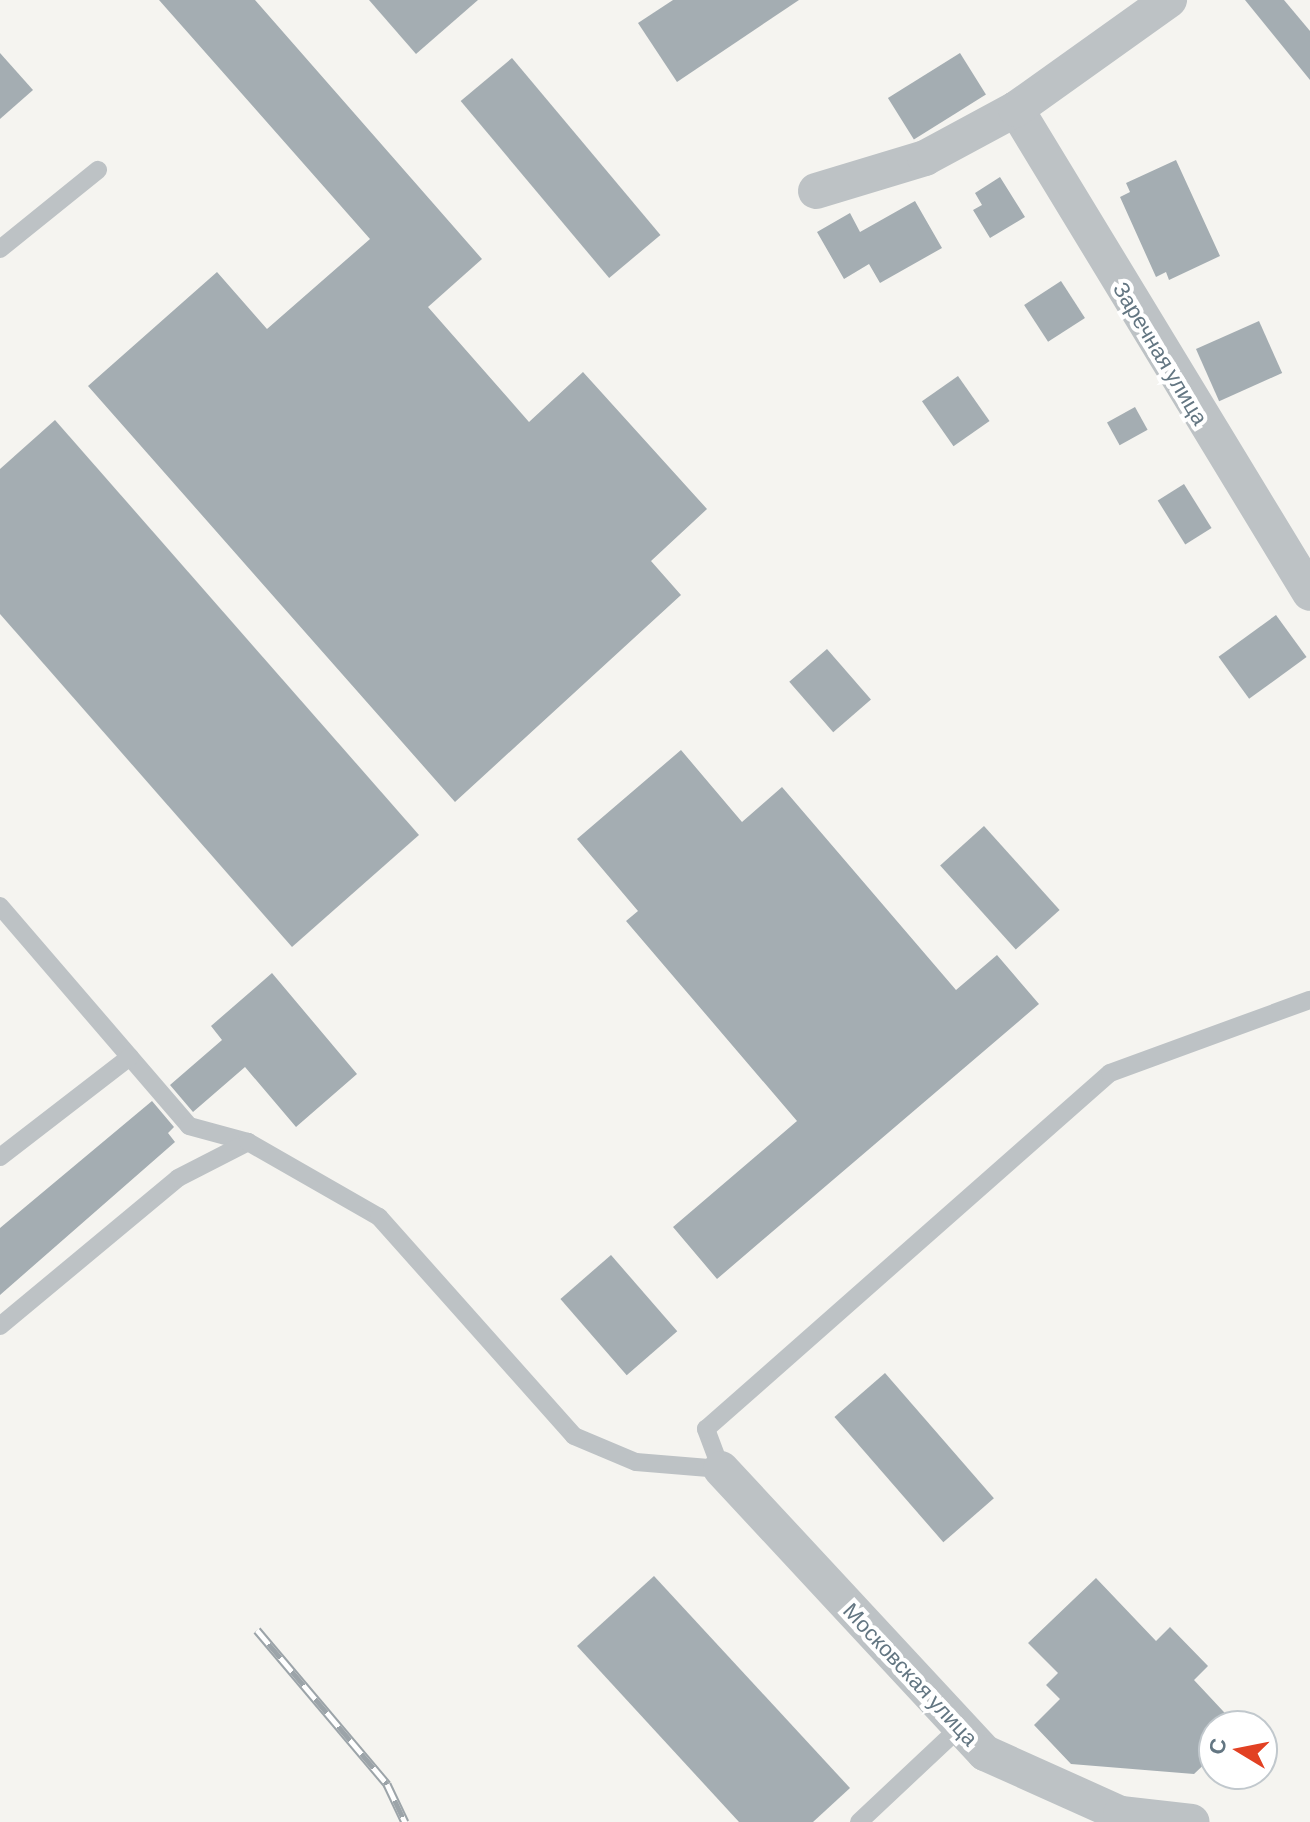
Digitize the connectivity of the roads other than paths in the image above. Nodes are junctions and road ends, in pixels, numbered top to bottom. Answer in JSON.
{"nodes":[{"id":1,"x":1169,"y":0,"type":"edge"},
{"id":2,"x":1016,"y":109,"type":"junction"},
{"id":3,"x":98,"y":170,"type":"dead end"},
{"id":4,"x":816,"y":191,"type":"dead end"},
{"id":5,"x":0,"y":249,"type":"edge"},
{"id":6,"x":1310,"y":593,"type":"edge"},
{"id":7,"x":0,"y":906,"type":"edge"},
{"id":8,"x":1310,"y":1000,"type":"edge"},
{"id":9,"x":130,"y":1057,"type":"junction"},
{"id":10,"x":248,"y":1142,"type":"junction"},
{"id":11,"x":0,"y":1157,"type":"edge"},
{"id":12,"x":0,"y":1326,"type":"edge"},
{"id":13,"x":721,"y":1469,"type":"junction"},
{"id":14,"x":960,"y":1727,"type":"junction"},
{"id":15,"x":859,"y":1822,"type":"edge"},
{"id":16,"x":1192,"y":1822,"type":"edge"}],
"edges":[{"from":1,"to":2,"type":"street"},
{"from":2,"to":4,"type":"street"},
{"from":2,"to":6,"type":"street","name":"Заречная улица"},
{"from":3,"to":5,"type":"lane"},
{"from":7,"to":9,"type":"lane"},
{"from":8,"to":13,"type":"lane"},
{"from":9,"to":10,"type":"lane"},
{"from":9,"to":11,"type":"lane"},
{"from":10,"to":12,"type":"lane"},
{"from":10,"to":13,"type":"lane"},
{"from":13,"to":14,"type":"street","name":"Московская улица"},
{"from":14,"to":15,"type":"lane"},
{"from":14,"to":16,"type":"street","name":"Московская улица"}]}
